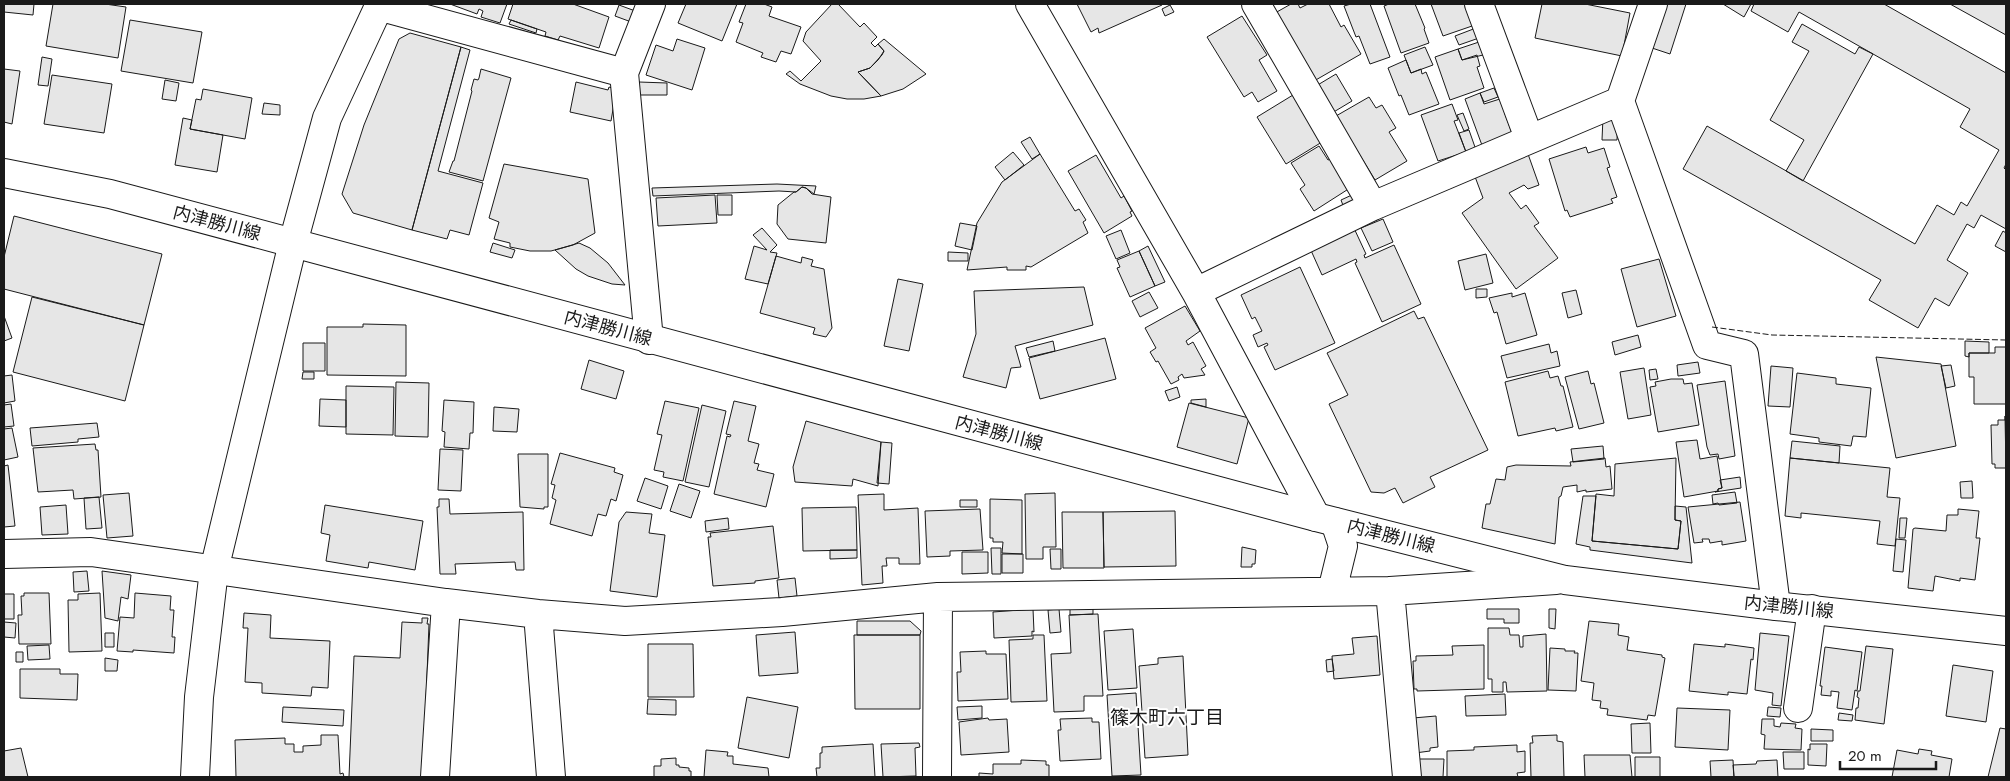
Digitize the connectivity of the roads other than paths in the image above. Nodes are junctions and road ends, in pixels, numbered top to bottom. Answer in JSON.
{"nodes":[{"id":1,"x":651,"y":4,"type":"edge"},
{"id":2,"x":1030,"y":4,"type":"edge"},
{"id":3,"x":1256,"y":4,"type":"edge"},
{"id":4,"x":1479,"y":4,"type":"edge"},
{"id":5,"x":1653,"y":4,"type":"edge"},
{"id":6,"x":379,"y":5,"type":"edge"},
{"id":7,"x":624,"y":73,"type":"junction"},
{"id":8,"x":1620,"y":101,"type":"junction"},
{"id":9,"x":1529,"y":138,"type":"junction"},
{"id":10,"x":4,"y":173,"type":"edge"},
{"id":11,"x":1373,"y":206,"type":"junction"},
{"id":12,"x":293,"y":243,"type":"junction"},
{"id":13,"x":1196,"y":292,"type":"junction"},
{"id":14,"x":650,"y":340,"type":"junction"},
{"id":15,"x":1326,"y":519,"type":"junction"},
{"id":16,"x":4,"y":554,"type":"edge"},
{"id":17,"x":214,"y":570,"type":"junction"},
{"id":18,"x":1565,"y":580,"type":"junction"},
{"id":19,"x":1332,"y":591,"type":"junction"},
{"id":20,"x":1390,"y":591,"type":"junction"},
{"id":21,"x":938,"y":597,"type":"junction"},
{"id":22,"x":446,"y":603,"type":"junction"},
{"id":23,"x":1776,"y":606,"type":"junction"},
{"id":24,"x":1812,"y":610,"type":"junction"},
{"id":25,"x":538,"y":614,"type":"junction"},
{"id":26,"x":2006,"y":631,"type":"edge"},
{"id":27,"x":1798,"y":708,"type":"dead end"},
{"id":28,"x":195,"y":777,"type":"edge"},
{"id":29,"x":436,"y":777,"type":"edge"},
{"id":30,"x":551,"y":777,"type":"edge"},
{"id":31,"x":937,"y":777,"type":"edge"},
{"id":32,"x":1407,"y":777,"type":"edge"}],
"edges":[{"from":1,"to":7,"type":"street"},
{"from":2,"to":13,"type":"street"},
{"from":3,"to":11,"type":"street"},
{"from":4,"to":9,"type":"street"},
{"from":5,"to":8,"type":"street"},
{"from":6,"to":7,"type":"street"},
{"from":6,"to":12,"type":"street"},
{"from":7,"to":14,"type":"street"},
{"from":8,"to":9,"type":"street"},
{"from":8,"to":23,"type":"street"},
{"from":9,"to":11,"type":"street"},
{"from":10,"to":12,"type":"street","name":"内津勝川線"},
{"from":11,"to":13,"type":"street"},
{"from":12,"to":14,"type":"street","name":"内津勝川線"},
{"from":12,"to":17,"type":"street"},
{"from":13,"to":15,"type":"street"},
{"from":14,"to":15,"type":"street","name":"内津勝川線"},
{"from":15,"to":18,"type":"street","name":"内津勝川線"},
{"from":15,"to":19,"type":"street"},
{"from":16,"to":17,"type":"street"},
{"from":17,"to":22,"type":"street"},
{"from":17,"to":28,"type":"street"},
{"from":18,"to":20,"type":"street"},
{"from":18,"to":23,"type":"street","name":"内津勝川線"},
{"from":19,"to":20,"type":"street"},
{"from":19,"to":21,"type":"street"},
{"from":20,"to":32,"type":"street"},
{"from":21,"to":25,"type":"street"},
{"from":21,"to":31,"type":"street"},
{"from":22,"to":25,"type":"street"},
{"from":22,"to":29,"type":"street"},
{"from":23,"to":24,"type":"street","name":"内津勝川線"},
{"from":24,"to":26,"type":"street","name":"内津勝川線"},
{"from":24,"to":27,"type":"street"},
{"from":25,"to":30,"type":"street"}]}
